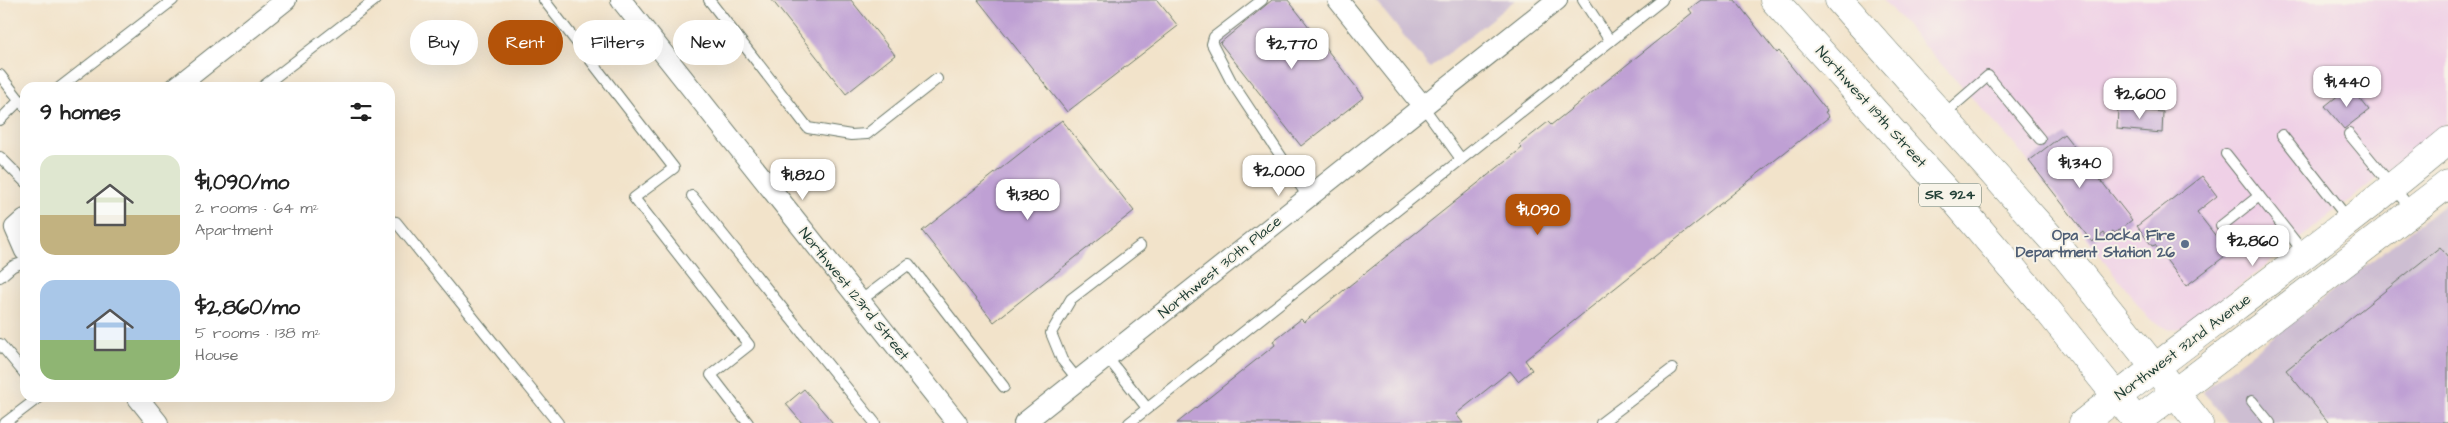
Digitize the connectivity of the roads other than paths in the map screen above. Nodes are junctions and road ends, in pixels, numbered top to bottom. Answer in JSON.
{"nodes":[{"id":1,"x":173,"y":0,"type":"edge"},
{"id":2,"x":286,"y":0,"type":"edge"},
{"id":3,"x":375,"y":0,"type":"edge"},
{"id":4,"x":544,"y":0,"type":"edge"},
{"id":5,"x":621,"y":0,"type":"edge"},
{"id":6,"x":709,"y":0,"type":"edge"},
{"id":7,"x":1262,"y":0,"type":"edge"},
{"id":8,"x":1338,"y":0,"type":"edge"},
{"id":9,"x":1558,"y":0,"type":"edge"},
{"id":10,"x":1583,"y":0,"type":"edge"},
{"id":11,"x":1662,"y":0,"type":"edge"},
{"id":12,"x":1774,"y":0,"type":"edge"},
{"id":13,"x":1839,"y":0,"type":"edge"},
{"id":14,"x":1610,"y":41,"type":"junction"},
{"id":15,"x":0,"y":76,"type":"edge"},
{"id":16,"x":937,"y":79,"type":"dead end"},
{"id":17,"x":67,"y":82,"type":"edge"},
{"id":18,"x":183,"y":82,"type":"edge"},
{"id":19,"x":269,"y":82,"type":"edge"},
{"id":20,"x":20,"y":101,"type":"edge"},
{"id":21,"x":20,"y":105,"type":"edge"},
{"id":22,"x":1422,"y":105,"type":"junction"},
{"id":23,"x":1943,"y":115,"type":"junction"},
{"id":24,"x":0,"y":120,"type":"edge"},
{"id":25,"x":2349,"y":134,"type":"dead end"},
{"id":26,"x":2282,"y":135,"type":"dead end"},
{"id":27,"x":2040,"y":139,"type":"dead end"},
{"id":28,"x":2448,"y":141,"type":"edge"},
{"id":29,"x":2226,"y":154,"type":"dead end"},
{"id":30,"x":0,"y":157,"type":"edge"},
{"id":31,"x":1462,"y":159,"type":"junction"},
{"id":32,"x":20,"y":177,"type":"edge"},
{"id":33,"x":2448,"y":184,"type":"edge"},
{"id":34,"x":2392,"y":188,"type":"junction"},
{"id":35,"x":692,"y":196,"type":"dead end"},
{"id":36,"x":2259,"y":196,"type":"junction"},
{"id":37,"x":1308,"y":197,"type":"junction"},
{"id":38,"x":2412,"y":211,"type":"junction"},
{"id":39,"x":2350,"y":221,"type":"junction"},
{"id":40,"x":395,"y":222,"type":"edge"},
{"id":41,"x":2221,"y":226,"type":"dead end"},
{"id":42,"x":1140,"y":246,"type":"dead end"},
{"id":43,"x":2306,"y":255,"type":"junction"},
{"id":44,"x":20,"y":264,"type":"edge"},
{"id":45,"x":0,"y":277,"type":"edge"},
{"id":46,"x":860,"y":301,"type":"junction"},
{"id":47,"x":0,"y":344,"type":"edge"},
{"id":48,"x":1107,"y":357,"type":"junction"},
{"id":49,"x":2155,"y":367,"type":"junction"},
{"id":50,"x":20,"y":368,"type":"edge"},
{"id":51,"x":1672,"y":368,"type":"dead end"},
{"id":52,"x":1078,"y":380,"type":"junction"},
{"id":53,"x":1004,"y":387,"type":"dead end"},
{"id":54,"x":2175,"y":393,"type":"junction"},
{"id":55,"x":2116,"y":396,"type":"junction"},
{"id":56,"x":2252,"y":401,"type":"dead end"},
{"id":57,"x":33,"y":402,"type":"edge"},
{"id":58,"x":140,"y":402,"type":"edge"},
{"id":59,"x":1147,"y":408,"type":"junction"},
{"id":60,"x":152,"y":421,"type":"edge"},
{"id":61,"x":2137,"y":422,"type":"edge"},
{"id":62,"x":5,"y":423,"type":"edge"},
{"id":63,"x":558,"y":423,"type":"edge"},
{"id":64,"x":748,"y":423,"type":"edge"},
{"id":65,"x":875,"y":423,"type":"edge"},
{"id":66,"x":957,"y":423,"type":"edge"},
{"id":67,"x":1024,"y":423,"type":"edge"},
{"id":68,"x":1129,"y":423,"type":"edge"},
{"id":69,"x":1601,"y":423,"type":"edge"},
{"id":70,"x":2083,"y":423,"type":"edge"},
{"id":71,"x":2200,"y":423,"type":"edge"},
{"id":72,"x":2270,"y":423,"type":"edge"}],
"edges":[{"from":1,"to":17,"type":"lane"},
{"from":2,"to":18,"type":"street"},
{"from":3,"to":19,"type":"lane"},
{"from":4,"to":64,"type":"lane"},
{"from":5,"to":46,"type":"street","name":"Northwest 123rd Street"},
{"from":6,"to":16,"type":"lane"},
{"from":7,"to":37,"type":"lane"},
{"from":8,"to":22,"type":"street"},
{"from":9,"to":22,"type":"street","name":"Northwest 30th Place"},
{"from":10,"to":14,"type":"lane"},
{"from":11,"to":14,"type":"lane"},
{"from":12,"to":55,"type":"main road","name":"Northwest 119th Street","number":"SR 924"},
{"from":13,"to":23,"type":"main road","number":"SR 924"},
{"from":14,"to":31,"type":"lane"},
{"from":15,"to":20,"type":"lane"},
{"from":21,"to":24,"type":"lane"},
{"from":22,"to":31,"type":"lane"},
{"from":22,"to":37,"type":"street","name":"Northwest 30th Place"},
{"from":23,"to":27,"type":"lane"},
{"from":23,"to":49,"type":"main road","number":"SR 924"},
{"from":25,"to":34,"type":"lane"},
{"from":26,"to":39,"type":"lane"},
{"from":28,"to":34,"type":"main road","name":"Northwest 32nd Avenue"},
{"from":29,"to":36,"type":"lane"},
{"from":30,"to":32,"type":"lane"},
{"from":31,"to":59,"type":"lane"},
{"from":33,"to":38,"type":"main road","name":"Northwest 32nd Avenue"},
{"from":34,"to":38,"type":"lane"},
{"from":34,"to":39,"type":"main road","name":"Northwest 32nd Avenue"},
{"from":35,"to":65,"type":"lane"},
{"from":36,"to":41,"type":"lane"},
{"from":36,"to":43,"type":"lane"},
{"from":37,"to":48,"type":"street","name":"Northwest 30th Place"},
{"from":38,"to":54,"type":"main road","name":"Northwest 32nd Avenue"},
{"from":39,"to":43,"type":"main road","name":"Northwest 32nd Avenue"},
{"from":40,"to":63,"type":"lane"},
{"from":42,"to":52,"type":"lane"},
{"from":43,"to":49,"type":"main road","name":"Northwest 32nd Avenue"},
{"from":44,"to":45,"type":"lane"},
{"from":46,"to":53,"type":"lane"},
{"from":46,"to":66,"type":"street","name":"Northwest 123rd Street"},
{"from":47,"to":50,"type":"lane"},
{"from":48,"to":52,"type":"street","name":"Northwest 30th Place"},
{"from":48,"to":59,"type":"lane"},
{"from":49,"to":54,"type":"main road","number":"SR 924"},
{"from":49,"to":55,"type":"main road","name":"Northwest 32nd Avenue"},
{"from":51,"to":69,"type":"lane"},
{"from":52,"to":67,"type":"street","name":"Northwest 30th Place"},
{"from":54,"to":61,"type":"main road","name":"Northwest 32nd Avenue"},
{"from":54,"to":71,"type":"main road","number":"SR 924"},
{"from":55,"to":61,"type":"main road","name":"Northwest 119th Street","number":"SR 924"},
{"from":55,"to":70,"type":"main road","name":"Northwest 32nd Avenue"},
{"from":56,"to":72,"type":"lane"},
{"from":57,"to":62,"type":"lane"},
{"from":58,"to":60,"type":"street"},
{"from":59,"to":68,"type":"lane"}]}
